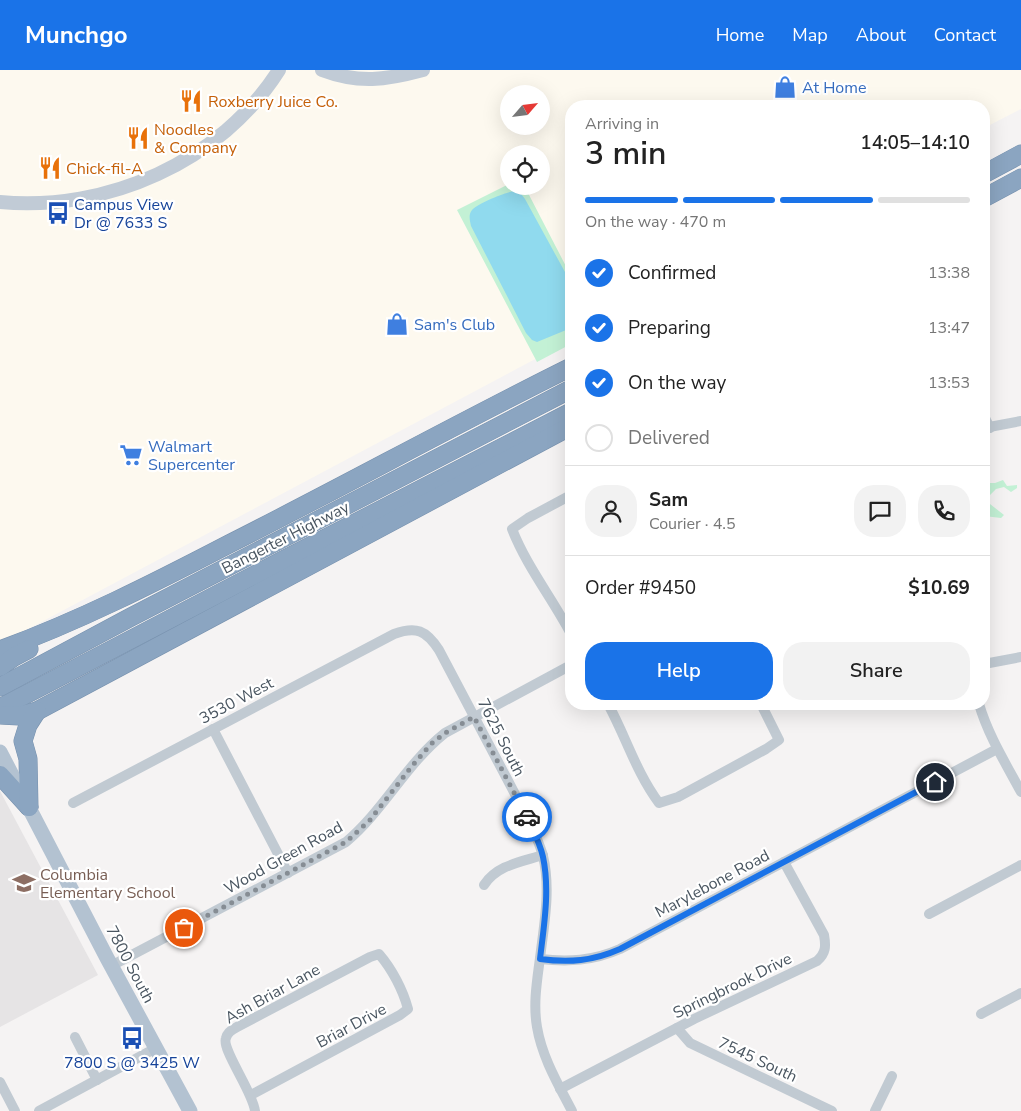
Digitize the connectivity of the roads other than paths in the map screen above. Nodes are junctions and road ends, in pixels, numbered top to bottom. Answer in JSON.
{"nodes":[{"id":1,"x":279,"y":70,"type":"edge"},
{"id":2,"x":322,"y":70,"type":"edge"},
{"id":3,"x":423,"y":70,"type":"edge"},
{"id":4,"x":1021,"y":154,"type":"edge"},
{"id":5,"x":990,"y":171,"type":"edge"},
{"id":6,"x":1021,"y":178,"type":"edge"},
{"id":7,"x":990,"y":195,"type":"edge"},
{"id":8,"x":0,"y":202,"type":"edge"},
{"id":9,"x":565,"y":370,"type":"edge"},
{"id":10,"x":565,"y":392,"type":"edge"},
{"id":11,"x":565,"y":415,"type":"edge"},
{"id":12,"x":1021,"y":421,"type":"edge"},
{"id":13,"x":990,"y":427,"type":"edge"},
{"id":14,"x":565,"y":429,"type":"edge"},
{"id":15,"x":565,"y":498,"type":"edge"},
{"id":16,"x":76,"y":620,"type":"junction"},
{"id":17,"x":565,"y":624,"type":"edge"},
{"id":18,"x":416,"y":629,"type":"joint"},
{"id":19,"x":0,"y":650,"type":"edge"},
{"id":20,"x":1021,"y":656,"type":"edge"},
{"id":21,"x":990,"y":663,"type":"edge"},
{"id":22,"x":0,"y":667,"type":"edge"},
{"id":23,"x":565,"y":668,"type":"edge"},
{"id":24,"x":0,"y":687,"type":"edge"},
{"id":25,"x":0,"y":708,"type":"edge"},
{"id":26,"x":611,"y":710,"type":"edge"},
{"id":27,"x":764,"y":710,"type":"edge"},
{"id":28,"x":981,"y":710,"type":"edge"},
{"id":29,"x":36,"y":711,"type":"junction"},
{"id":30,"x":0,"y":715,"type":"edge"},
{"id":31,"x":474,"y":717,"type":"junction"},
{"id":32,"x":213,"y":729,"type":"junction"},
{"id":33,"x":998,"y":749,"type":"junction"},
{"id":34,"x":0,"y":752,"type":"edge"},
{"id":35,"x":0,"y":775,"type":"edge"},
{"id":36,"x":1021,"y":792,"type":"edge"},
{"id":37,"x":73,"y":803,"type":"dead end"},
{"id":38,"x":29,"y":807,"type":"junction"},
{"id":39,"x":543,"y":855,"type":"junction"},
{"id":40,"x":784,"y":862,"type":"junction"},
{"id":41,"x":1021,"y":865,"type":"edge"},
{"id":42,"x":288,"y":873,"type":"junction"},
{"id":43,"x":484,"y":885,"type":"dead end"},
{"id":44,"x":930,"y":914,"type":"dead end"},
{"id":45,"x":379,"y":954,"type":"joint"},
{"id":46,"x":540,"y":959,"type":"junction"},
{"id":47,"x":111,"y":966,"type":"junction"},
{"id":48,"x":1021,"y":992,"type":"edge"},
{"id":49,"x":981,"y":1014,"type":"dead end"},
{"id":50,"x":677,"y":1028,"type":"junction"},
{"id":51,"x":75,"y":1037,"type":"dead end"},
{"id":52,"x":156,"y":1048,"type":"junction"},
{"id":53,"x":892,"y":1076,"type":"dead end"},
{"id":54,"x":97,"y":1080,"type":"junction"},
{"id":55,"x":0,"y":1082,"type":"edge"},
{"id":56,"x":560,"y":1089,"type":"junction"},
{"id":57,"x":251,"y":1095,"type":"junction"},
{"id":58,"x":15,"y":1111,"type":"edge"},
{"id":59,"x":39,"y":1111,"type":"edge"},
{"id":60,"x":190,"y":1111,"type":"edge"},
{"id":61,"x":255,"y":1111,"type":"edge"},
{"id":62,"x":572,"y":1111,"type":"edge"},
{"id":63,"x":832,"y":1111,"type":"edge"},
{"id":64,"x":875,"y":1111,"type":"edge"}],
"edges":[{"from":1,"to":8,"type":"street"},
{"from":2,"to":3,"type":"street"},
{"from":4,"to":5,"type":"highway"},
{"from":6,"to":7,"type":"highway"},
{"from":9,"to":16,"type":"highway"},
{"from":10,"to":24,"type":"highway","name":"Bangerter Highway"},
{"from":11,"to":25,"type":"highway","name":"Bangerter Highway"},
{"from":12,"to":13,"type":"street"},
{"from":14,"to":29,"type":"highway"},
{"from":15,"to":17,"type":"street"},
{"from":16,"to":19,"type":"highway"},
{"from":16,"to":22,"type":"highway"},
{"from":18,"to":31,"type":"street","name":"7625 South"},
{"from":18,"to":32,"type":"street","name":"3530 West"},
{"from":20,"to":21,"type":"street"},
{"from":23,"to":31,"type":"street","name":"Wood Green Road"},
{"from":26,"to":27,"type":"street"},
{"from":28,"to":33,"type":"street"},
{"from":29,"to":30,"type":"highway"},
{"from":29,"to":38,"type":"highway"},
{"from":31,"to":39,"type":"street","name":"7625 South"},
{"from":31,"to":42,"type":"street","name":"Wood Green Road"},
{"from":32,"to":37,"type":"street","name":"3530 West"},
{"from":32,"to":42,"type":"street"},
{"from":33,"to":36,"type":"street"},
{"from":33,"to":40,"type":"street","name":"Marylebone Road"},
{"from":34,"to":38,"type":"main road","name":"7800 South"},
{"from":35,"to":38,"type":"highway"},
{"from":38,"to":47,"type":"main road","name":"7800 South"},
{"from":39,"to":43,"type":"street"},
{"from":39,"to":46,"type":"street","name":"7625 South"},
{"from":40,"to":46,"type":"street","name":"Marylebone Road"},
{"from":40,"to":50,"type":"street","name":"Springbrook Drive"},
{"from":41,"to":44,"type":"street"},
{"from":42,"to":47,"type":"street","name":"Wood Green Road"},
{"from":45,"to":57,"type":"street","name":"Ash Briar Lane"},
{"from":45,"to":57,"type":"street","name":"Briar Drive"},
{"from":46,"to":56,"type":"street","name":"7625 South"},
{"from":47,"to":52,"type":"main road","name":"7800 South"},
{"from":48,"to":49,"type":"street"},
{"from":50,"to":56,"type":"street","name":"Springbrook Drive"},
{"from":50,"to":63,"type":"street","name":"7545 South"},
{"from":51,"to":54,"type":"street"},
{"from":52,"to":54,"type":"street"},
{"from":52,"to":60,"type":"main road","name":"7800 South"},
{"from":53,"to":64,"type":"street"},
{"from":54,"to":59,"type":"street"},
{"from":55,"to":58,"type":"street"},
{"from":56,"to":62,"type":"street","name":"7625 South"},
{"from":57,"to":61,"type":"street","name":"Ash Briar Lane"}]}
